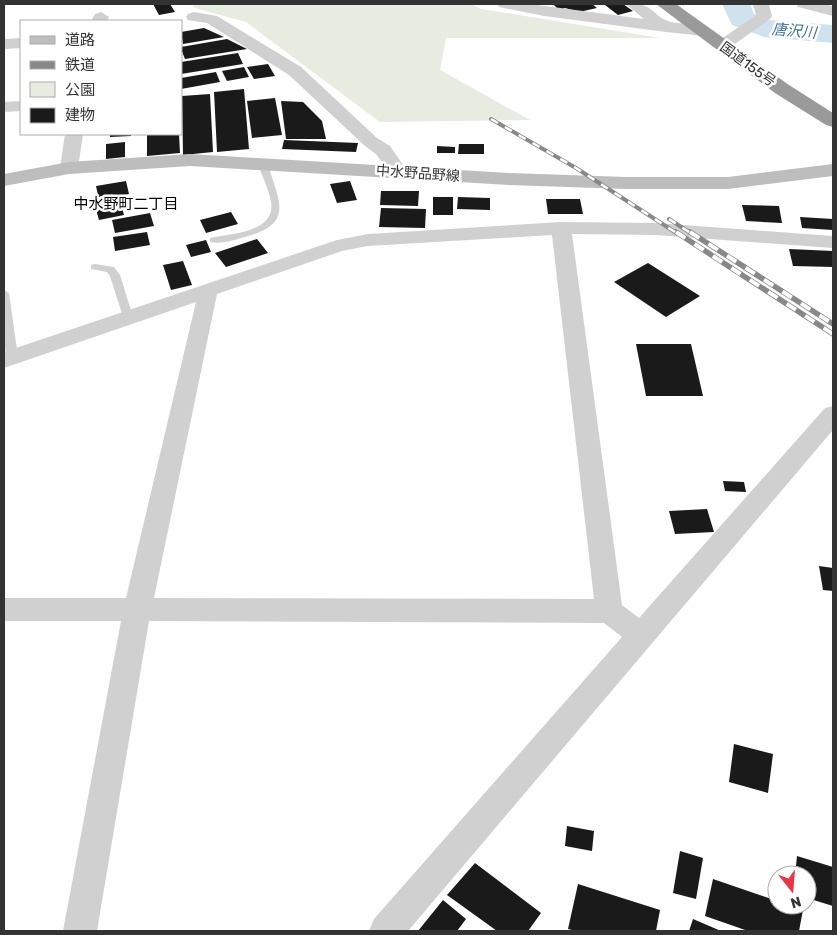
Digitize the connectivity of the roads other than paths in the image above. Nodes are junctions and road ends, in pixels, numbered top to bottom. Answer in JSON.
{"nodes":[{"id":1,"x":506,"y":4,"type":"edge"},
{"id":2,"x":634,"y":4,"type":"edge"},
{"id":3,"x":665,"y":4,"type":"edge"},
{"id":4,"x":804,"y":4,"type":"edge"},
{"id":5,"x":540,"y":8,"type":"edge"},
{"id":6,"x":763,"y":10,"type":"edge"},
{"id":7,"x":833,"y":11,"type":"edge"},
{"id":8,"x":194,"y":17,"type":"dead end"},
{"id":9,"x":668,"y":28,"type":"junction"},
{"id":10,"x":704,"y":31,"type":"junction"},
{"id":11,"x":20,"y":43,"type":"edge"},
{"id":12,"x":4,"y":44,"type":"edge"},
{"id":13,"x":722,"y":45,"type":"junction"},
{"id":14,"x":20,"y":106,"type":"edge"},
{"id":15,"x":4,"y":107,"type":"edge"},
{"id":16,"x":833,"y":121,"type":"edge"},
{"id":17,"x":74,"y":135,"type":"edge"},
{"id":18,"x":263,"y":164,"type":"junction"},
{"id":19,"x":69,"y":168,"type":"junction"},
{"id":20,"x":833,"y":170,"type":"edge"},
{"id":21,"x":399,"y":172,"type":"junction"},
{"id":22,"x":4,"y":180,"type":"edge"},
{"id":23,"x":561,"y":228,"type":"junction"},
{"id":24,"x":214,"y":240,"type":"dead end"},
{"id":25,"x":833,"y":242,"type":"edge"},
{"id":26,"x":95,"y":267,"type":"dead end"},
{"id":27,"x":206,"y":291,"type":"junction"},
{"id":28,"x":4,"y":293,"type":"edge"},
{"id":29,"x":128,"y":317,"type":"junction"},
{"id":30,"x":8,"y":359,"type":"edge"},
{"id":31,"x":833,"y":414,"type":"edge"},
{"id":32,"x":4,"y":609,"type":"edge"},
{"id":33,"x":137,"y":611,"type":"junction"},
{"id":34,"x":609,"y":611,"type":"junction"},
{"id":35,"x":641,"y":634,"type":"junction"},
{"id":36,"x":80,"y":931,"type":"edge"},
{"id":37,"x":386,"y":931,"type":"edge"}],
"edges":[{"from":1,"to":5,"type":"street"},
{"from":2,"to":9,"type":"street"},
{"from":3,"to":10,"type":"highway","name":"国道155号"},
{"from":4,"to":7,"type":"street"},
{"from":5,"to":9,"type":"street"},
{"from":6,"to":13,"type":"street"},
{"from":8,"to":21,"type":"street"},
{"from":9,"to":10,"type":"street"},
{"from":10,"to":13,"type":"highway","name":"国道155号"},
{"from":11,"to":12,"type":"street"},
{"from":13,"to":16,"type":"highway","name":"国道155号"},
{"from":14,"to":15,"type":"street"},
{"from":17,"to":19,"type":"street"},
{"from":18,"to":19,"type":"main road","name":"中水野品野線"},
{"from":18,"to":21,"type":"main road","name":"中水野品野線"},
{"from":18,"to":24,"type":"lane"},
{"from":19,"to":22,"type":"main road","name":"中水野品野線"},
{"from":20,"to":21,"type":"main road","name":"中水野品野線"},
{"from":23,"to":25,"type":"street"},
{"from":23,"to":27,"type":"street"},
{"from":23,"to":34,"type":"street"},
{"from":26,"to":29,"type":"lane"},
{"from":27,"to":29,"type":"street"},
{"from":27,"to":33,"type":"street"},
{"from":28,"to":30,"type":"lane"},
{"from":29,"to":30,"type":"street"},
{"from":31,"to":35,"type":"street"},
{"from":32,"to":33,"type":"street"},
{"from":33,"to":34,"type":"street"},
{"from":33,"to":36,"type":"street"},
{"from":34,"to":35,"type":"street"},
{"from":35,"to":37,"type":"street"}]}
